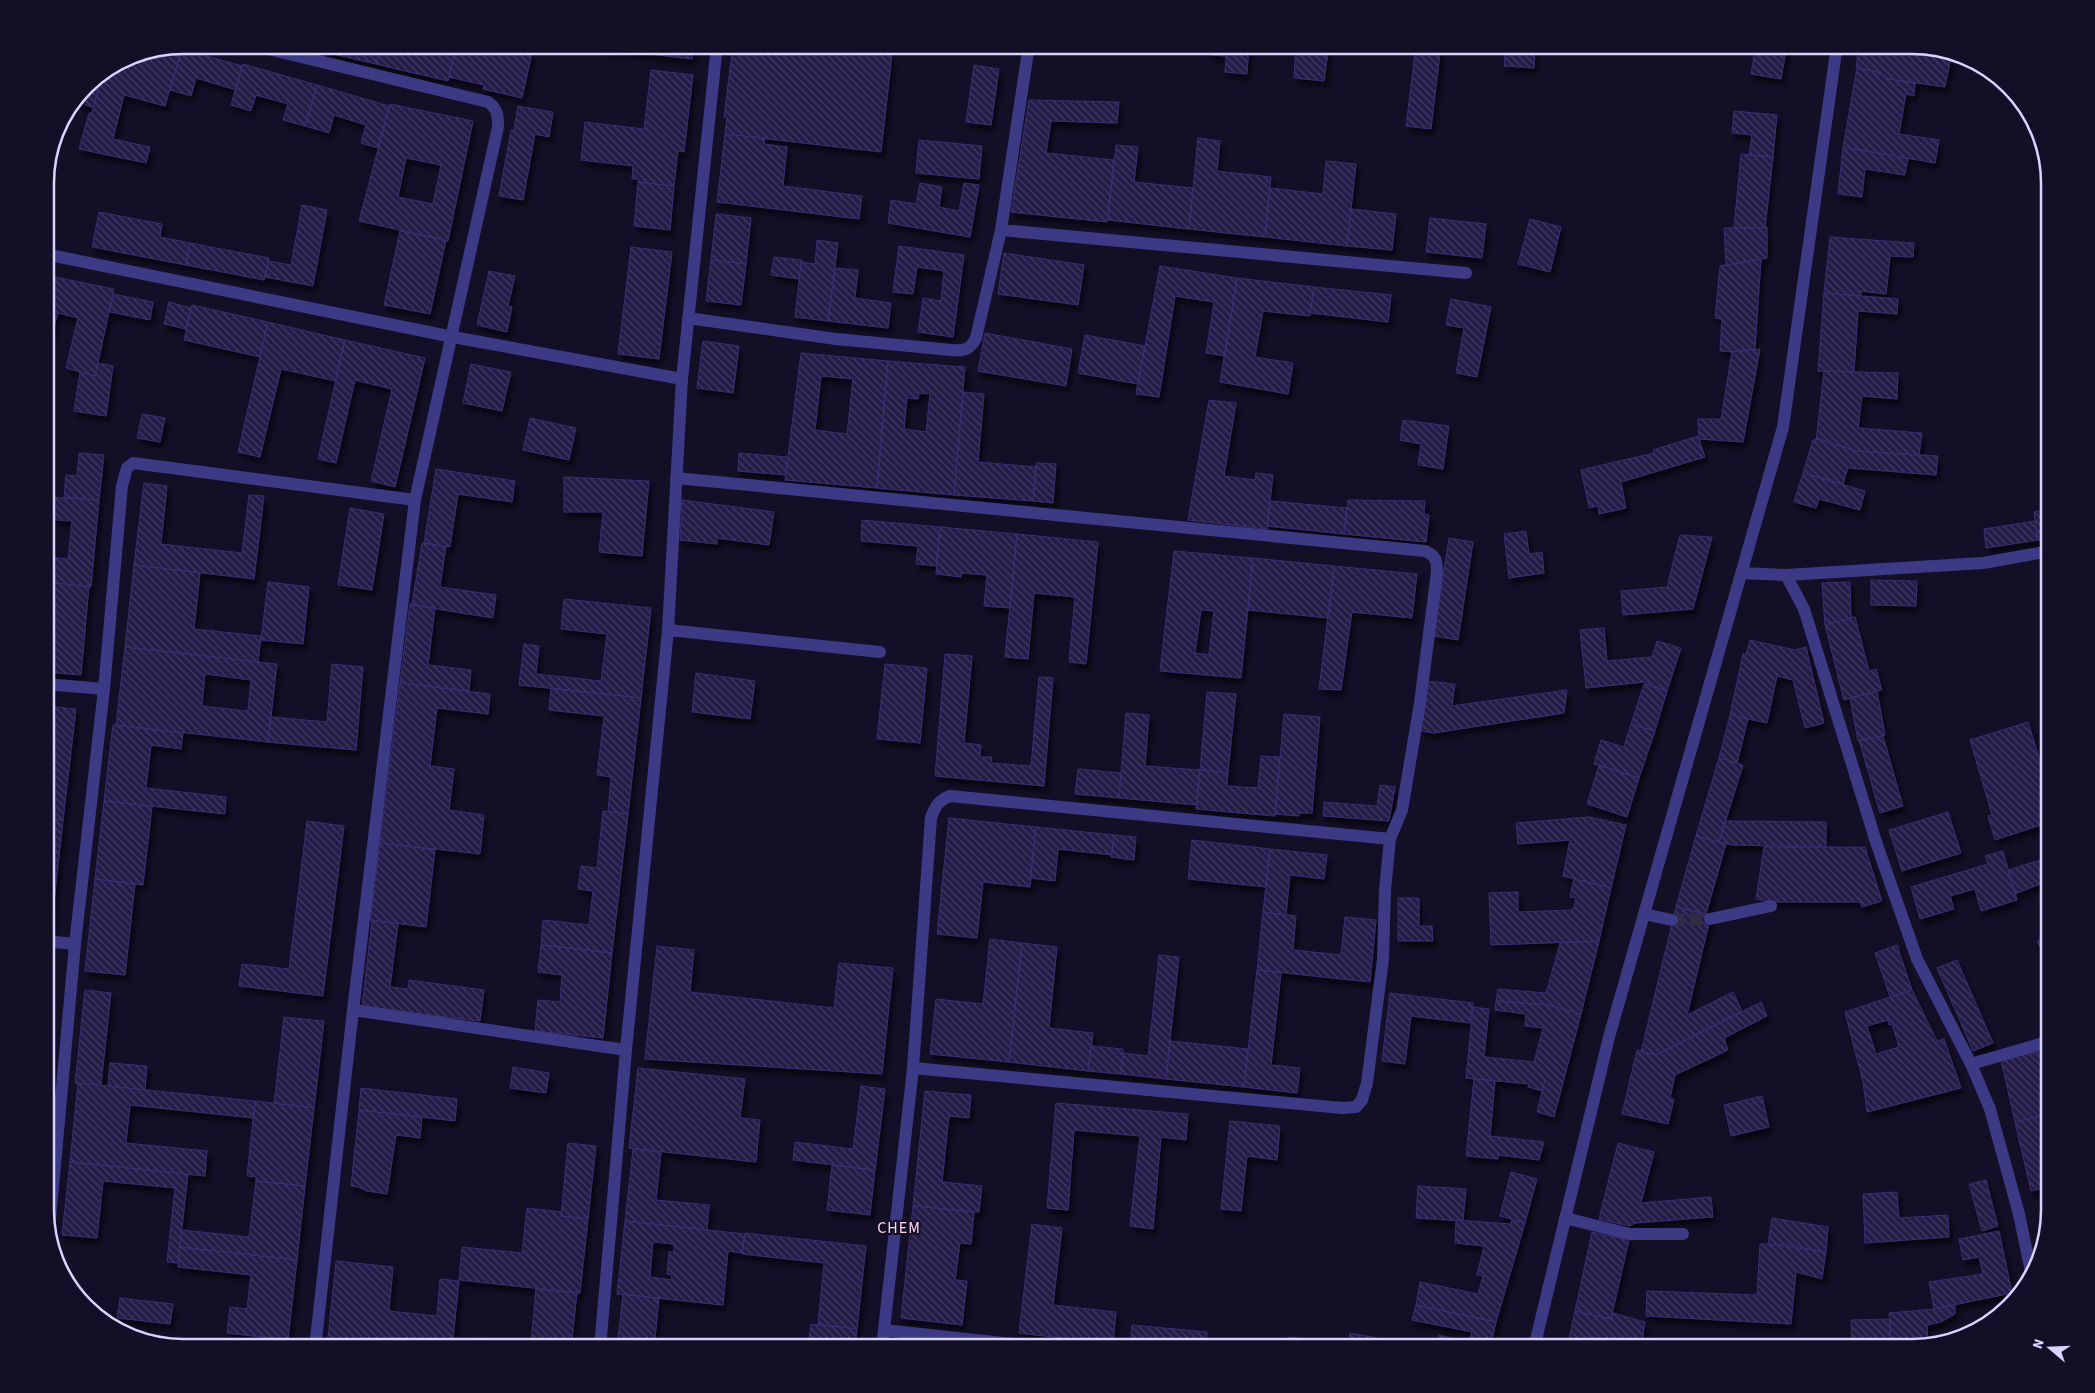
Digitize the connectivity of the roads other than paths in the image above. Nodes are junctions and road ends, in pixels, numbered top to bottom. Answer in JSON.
{"nodes":[{"id":1,"x":289,"y":54,"type":"edge"},
{"id":2,"x":716,"y":54,"type":"edge"},
{"id":3,"x":1028,"y":54,"type":"edge"},
{"id":4,"x":1836,"y":54,"type":"edge"},
{"id":5,"x":1001,"y":230,"type":"junction"},
{"id":6,"x":54,"y":256,"type":"edge"},
{"id":7,"x":1466,"y":273,"type":"dead end"},
{"id":8,"x":688,"y":318,"type":"junction"},
{"id":9,"x":453,"y":337,"type":"junction"},
{"id":10,"x":682,"y":379,"type":"junction"},
{"id":11,"x":676,"y":478,"type":"junction"},
{"id":12,"x":415,"y":500,"type":"junction"},
{"id":13,"x":2041,"y":553,"type":"edge"},
{"id":14,"x":1742,"y":573,"type":"junction"},
{"id":15,"x":1786,"y":575,"type":"junction"},
{"id":16,"x":668,"y":630,"type":"junction"},
{"id":17,"x":880,"y":652,"type":"dead end"},
{"id":18,"x":54,"y":685,"type":"edge"},
{"id":19,"x":104,"y":689,"type":"junction"},
{"id":20,"x":1390,"y":839,"type":"junction"},
{"id":21,"x":1771,"y":906,"type":"dead end"},
{"id":22,"x":1644,"y":914,"type":"junction"},
{"id":23,"x":1710,"y":919,"type":"tunnel mouth"},
{"id":24,"x":1672,"y":920,"type":"tunnel mouth"},
{"id":25,"x":54,"y":942,"type":"edge"},
{"id":26,"x":75,"y":944,"type":"junction"},
{"id":27,"x":353,"y":1010,"type":"junction"},
{"id":28,"x":2041,"y":1044,"type":"edge"},
{"id":29,"x":626,"y":1050,"type":"junction"},
{"id":30,"x":1971,"y":1064,"type":"junction"},
{"id":31,"x":913,"y":1068,"type":"junction"},
{"id":32,"x":54,"y":1155,"type":"edge"},
{"id":33,"x":1565,"y":1218,"type":"junction"},
{"id":34,"x":1683,"y":1234,"type":"dead end"},
{"id":35,"x":2029,"y":1264,"type":"edge"},
{"id":36,"x":884,"y":1330,"type":"junction"},
{"id":37,"x":316,"y":1339,"type":"edge"},
{"id":38,"x":601,"y":1339,"type":"edge"},
{"id":39,"x":883,"y":1339,"type":"edge"},
{"id":40,"x":967,"y":1339,"type":"edge"},
{"id":41,"x":1536,"y":1339,"type":"edge"}],
"edges":[{"from":1,"to":9,"type":"street"},
{"from":2,"to":8,"type":"street"},
{"from":3,"to":5,"type":"street"},
{"from":4,"to":14,"type":"street"},
{"from":5,"to":7,"type":"street"},
{"from":5,"to":8,"type":"street"},
{"from":6,"to":9,"type":"street"},
{"from":8,"to":10,"type":"street"},
{"from":9,"to":10,"type":"street"},
{"from":9,"to":12,"type":"street"},
{"from":10,"to":11,"type":"street"},
{"from":11,"to":16,"type":"street"},
{"from":11,"to":20,"type":"street"},
{"from":12,"to":19,"type":"street"},
{"from":12,"to":27,"type":"street"},
{"from":13,"to":15,"type":"street"},
{"from":14,"to":15,"type":"street"},
{"from":14,"to":22,"type":"street"},
{"from":15,"to":30,"type":"street"},
{"from":16,"to":17,"type":"street"},
{"from":16,"to":29,"type":"street"},
{"from":18,"to":19,"type":"street"},
{"from":19,"to":26,"type":"street"},
{"from":20,"to":31,"type":"street"},
{"from":20,"to":31,"type":"street"},
{"from":21,"to":23,"type":"street"},
{"from":22,"to":24,"type":"street"},
{"from":22,"to":33,"type":"street"},
{"from":25,"to":26,"type":"street"},
{"from":26,"to":32,"type":"street"},
{"from":27,"to":29,"type":"street"},
{"from":27,"to":37,"type":"street"},
{"from":28,"to":30,"type":"street"},
{"from":29,"to":38,"type":"street"},
{"from":30,"to":35,"type":"street"},
{"from":31,"to":36,"type":"street"},
{"from":33,"to":34,"type":"street"},
{"from":33,"to":41,"type":"street"},
{"from":36,"to":39,"type":"street"},
{"from":36,"to":40,"type":"street"}]}
